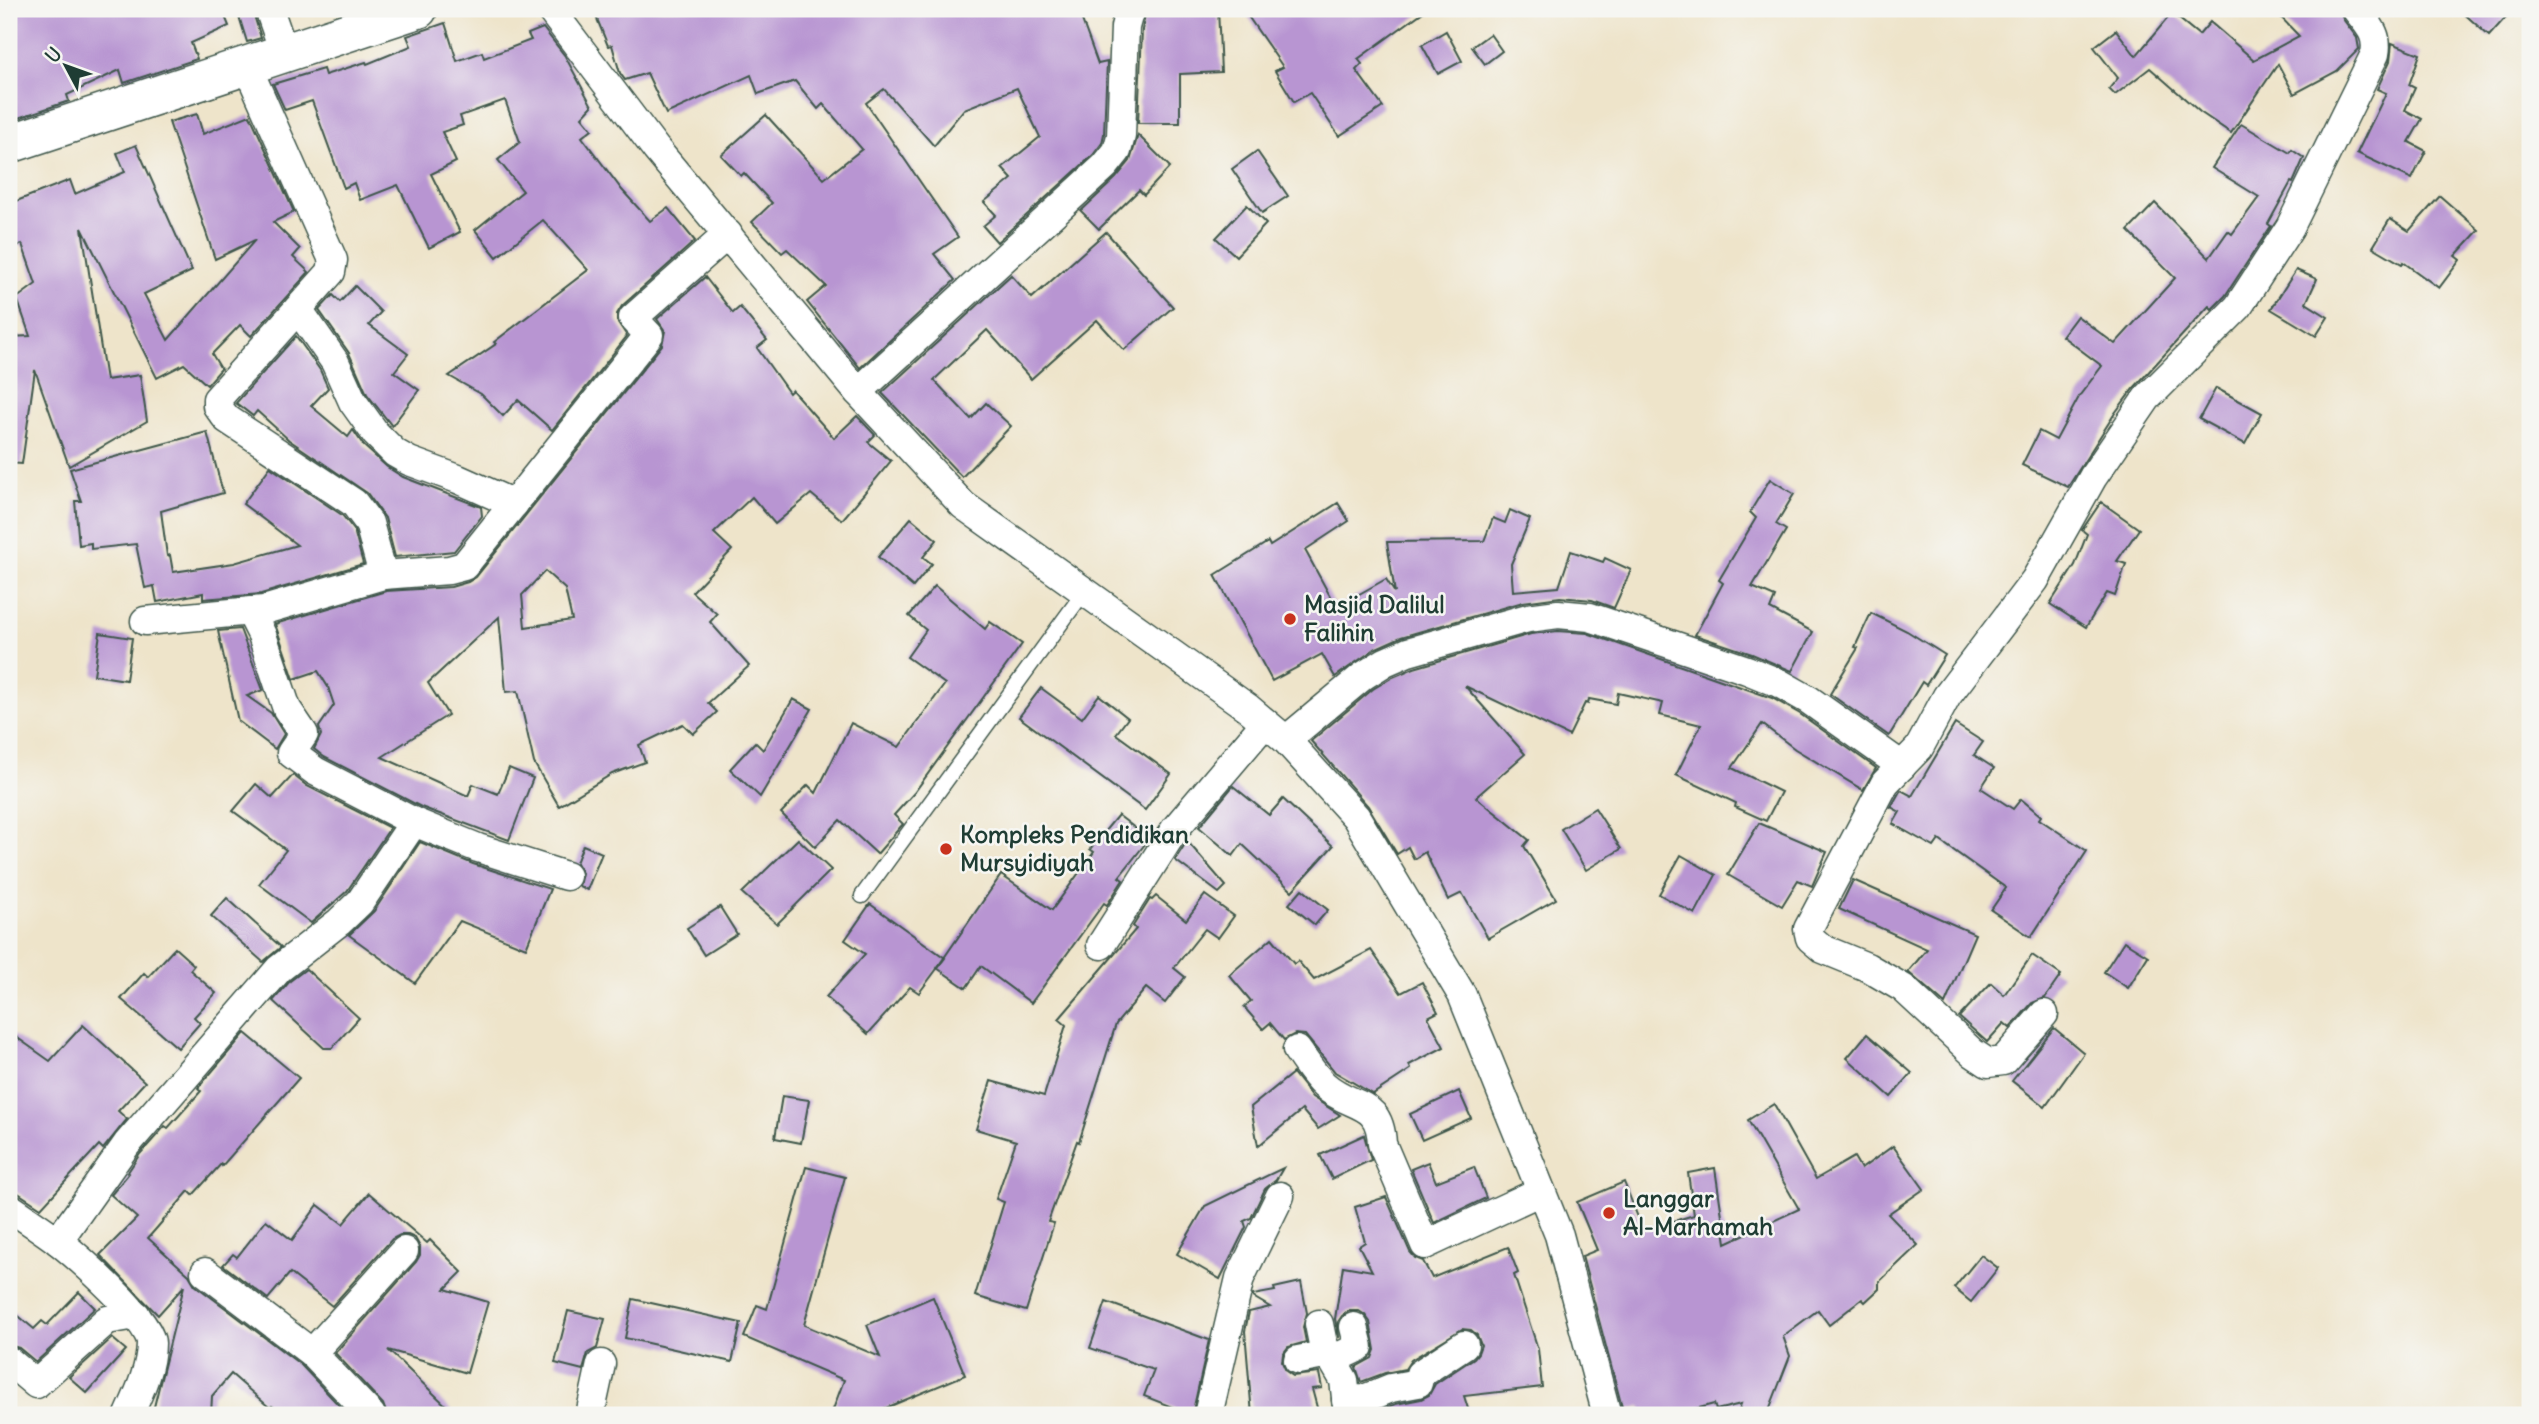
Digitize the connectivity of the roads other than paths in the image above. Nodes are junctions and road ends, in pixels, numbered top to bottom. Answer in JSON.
{"nodes":[{"id":1,"x":269,"y":9,"type":"edge"},
{"id":2,"x":416,"y":9,"type":"edge"},
{"id":3,"x":550,"y":9,"type":"edge"},
{"id":4,"x":1130,"y":9,"type":"edge"},
{"id":5,"x":2356,"y":9,"type":"edge"},
{"id":6,"x":284,"y":52,"type":"junction"},
{"id":7,"x":246,"y":64,"type":"junction"},
{"id":8,"x":9,"y":144,"type":"edge"},
{"id":9,"x":728,"y":234,"type":"junction"},
{"id":10,"x":298,"y":309,"type":"junction"},
{"id":11,"x":858,"y":392,"type":"junction"},
{"id":12,"x":514,"y":503,"type":"junction"},
{"id":13,"x":383,"y":575,"type":"junction"},
{"id":14,"x":1084,"y":592,"type":"junction"},
{"id":15,"x":250,"y":611,"type":"junction"},
{"id":16,"x":145,"y":621,"type":"dead end"},
{"id":17,"x":1276,"y":732,"type":"junction"},
{"id":18,"x":1902,"y":766,"type":"junction"},
{"id":19,"x":415,"y":822,"type":"junction"},
{"id":20,"x":566,"y":876,"type":"dead end"},
{"id":21,"x":862,"y":896,"type":"dead end"},
{"id":22,"x":1101,"y":945,"type":"dead end"},
{"id":23,"x":2044,"y":1014,"type":"dead end"},
{"id":24,"x":1297,"y":1049,"type":"dead end"},
{"id":25,"x":1541,"y":1191,"type":"junction"},
{"id":26,"x":1280,"y":1196,"type":"dead end"},
{"id":27,"x":9,"y":1207,"type":"edge"},
{"id":28,"x":58,"y":1241,"type":"junction"},
{"id":29,"x":404,"y":1251,"type":"dead end"},
{"id":30,"x":205,"y":1272,"type":"dead end"},
{"id":31,"x":136,"y":1315,"type":"junction"},
{"id":32,"x":1319,"y":1324,"type":"dead end"},
{"id":33,"x":1354,"y":1327,"type":"dead end"},
{"id":34,"x":1464,"y":1345,"type":"dead end"},
{"id":35,"x":312,"y":1353,"type":"junction"},
{"id":36,"x":1329,"y":1354,"type":"junction"},
{"id":37,"x":1298,"y":1360,"type":"dead end"},
{"id":38,"x":9,"y":1362,"type":"edge"},
{"id":39,"x":601,"y":1364,"type":"dead end"},
{"id":40,"x":1347,"y":1407,"type":"edge"},
{"id":41,"x":129,"y":1415,"type":"edge"},
{"id":42,"x":372,"y":1415,"type":"edge"},
{"id":43,"x":590,"y":1415,"type":"edge"},
{"id":44,"x":1208,"y":1415,"type":"edge"},
{"id":45,"x":1607,"y":1415,"type":"edge"}],
"edges":[{"from":1,"to":6,"type":"street"},
{"from":2,"to":6,"type":"main road"},
{"from":3,"to":9,"type":"street"},
{"from":4,"to":11,"type":"street"},
{"from":5,"to":18,"type":"street"},
{"from":6,"to":7,"type":"main road"},
{"from":7,"to":8,"type":"main road"},
{"from":7,"to":10,"type":"street"},
{"from":9,"to":11,"type":"street"},
{"from":9,"to":12,"type":"street"},
{"from":10,"to":12,"type":"street"},
{"from":10,"to":13,"type":"street"},
{"from":11,"to":14,"type":"street"},
{"from":12,"to":13,"type":"street"},
{"from":13,"to":15,"type":"street"},
{"from":14,"to":17,"type":"street"},
{"from":14,"to":21,"type":"lane"},
{"from":15,"to":16,"type":"street"},
{"from":15,"to":19,"type":"street"},
{"from":17,"to":18,"type":"street"},
{"from":17,"to":22,"type":"street"},
{"from":17,"to":25,"type":"street"},
{"from":18,"to":23,"type":"street"},
{"from":19,"to":20,"type":"street"},
{"from":19,"to":28,"type":"street"},
{"from":24,"to":25,"type":"street"},
{"from":25,"to":45,"type":"street"},
{"from":26,"to":44,"type":"street"},
{"from":27,"to":28,"type":"street"},
{"from":28,"to":31,"type":"street"},
{"from":29,"to":35,"type":"street"},
{"from":30,"to":35,"type":"street"},
{"from":31,"to":38,"type":"street"},
{"from":31,"to":41,"type":"street"},
{"from":32,"to":36,"type":"street"},
{"from":33,"to":36,"type":"street"},
{"from":34,"to":40,"type":"street"},
{"from":35,"to":42,"type":"street"},
{"from":36,"to":37,"type":"street"},
{"from":36,"to":40,"type":"street"},
{"from":39,"to":43,"type":"street"}]}
